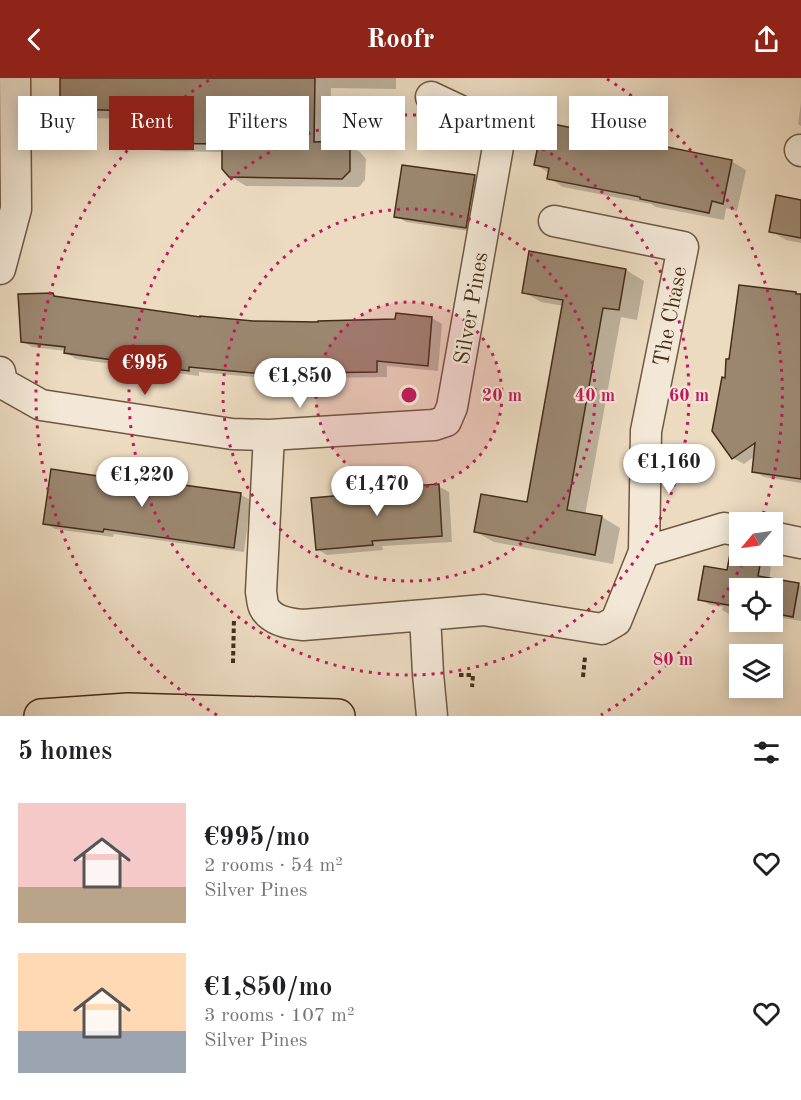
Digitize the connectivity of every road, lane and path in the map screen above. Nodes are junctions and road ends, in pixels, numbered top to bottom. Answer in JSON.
{"nodes":[{"id":1,"x":15,"y":78,"type":"edge"},
{"id":2,"x":497,"y":150,"type":"edge"},
{"id":3,"x":554,"y":221,"type":"dead end"},
{"id":4,"x":0,"y":269,"type":"edge"},
{"id":5,"x":0,"y":372,"type":"edge"},
{"id":6,"x":269,"y":435,"type":"junction"},
{"id":7,"x":729,"y":529,"type":"edge"},
{"id":8,"x":783,"y":539,"type":"edge"},
{"id":9,"x":801,"y":543,"type":"edge"},
{"id":10,"x":644,"y":552,"type":"junction"},
{"id":11,"x":425,"y":615,"type":"junction"},
{"id":12,"x":473,"y":675,"type":"dead end"},
{"id":13,"x":472,"y":687,"type":"dead end"},
{"id":14,"x":41,"y":716,"type":"edge"},
{"id":15,"x":338,"y":716,"type":"edge"},
{"id":16,"x":432,"y":716,"type":"edge"}],
"edges":[{"from":1,"to":4,"type":"street"},
{"from":2,"to":6,"type":"street","name":"Silver Pines"},
{"from":3,"to":10,"type":"street","name":"The Chase"},
{"from":5,"to":6,"type":"street","name":"Silver Pines"},
{"from":6,"to":11,"type":"street"},
{"from":7,"to":10,"type":"street"},
{"from":8,"to":9,"type":"street"},
{"from":10,"to":11,"type":"street","name":"The Chase"},
{"from":11,"to":16,"type":"street"},
{"from":12,"to":13,"type":"path"},
{"from":14,"to":15,"type":"highway"}]}
